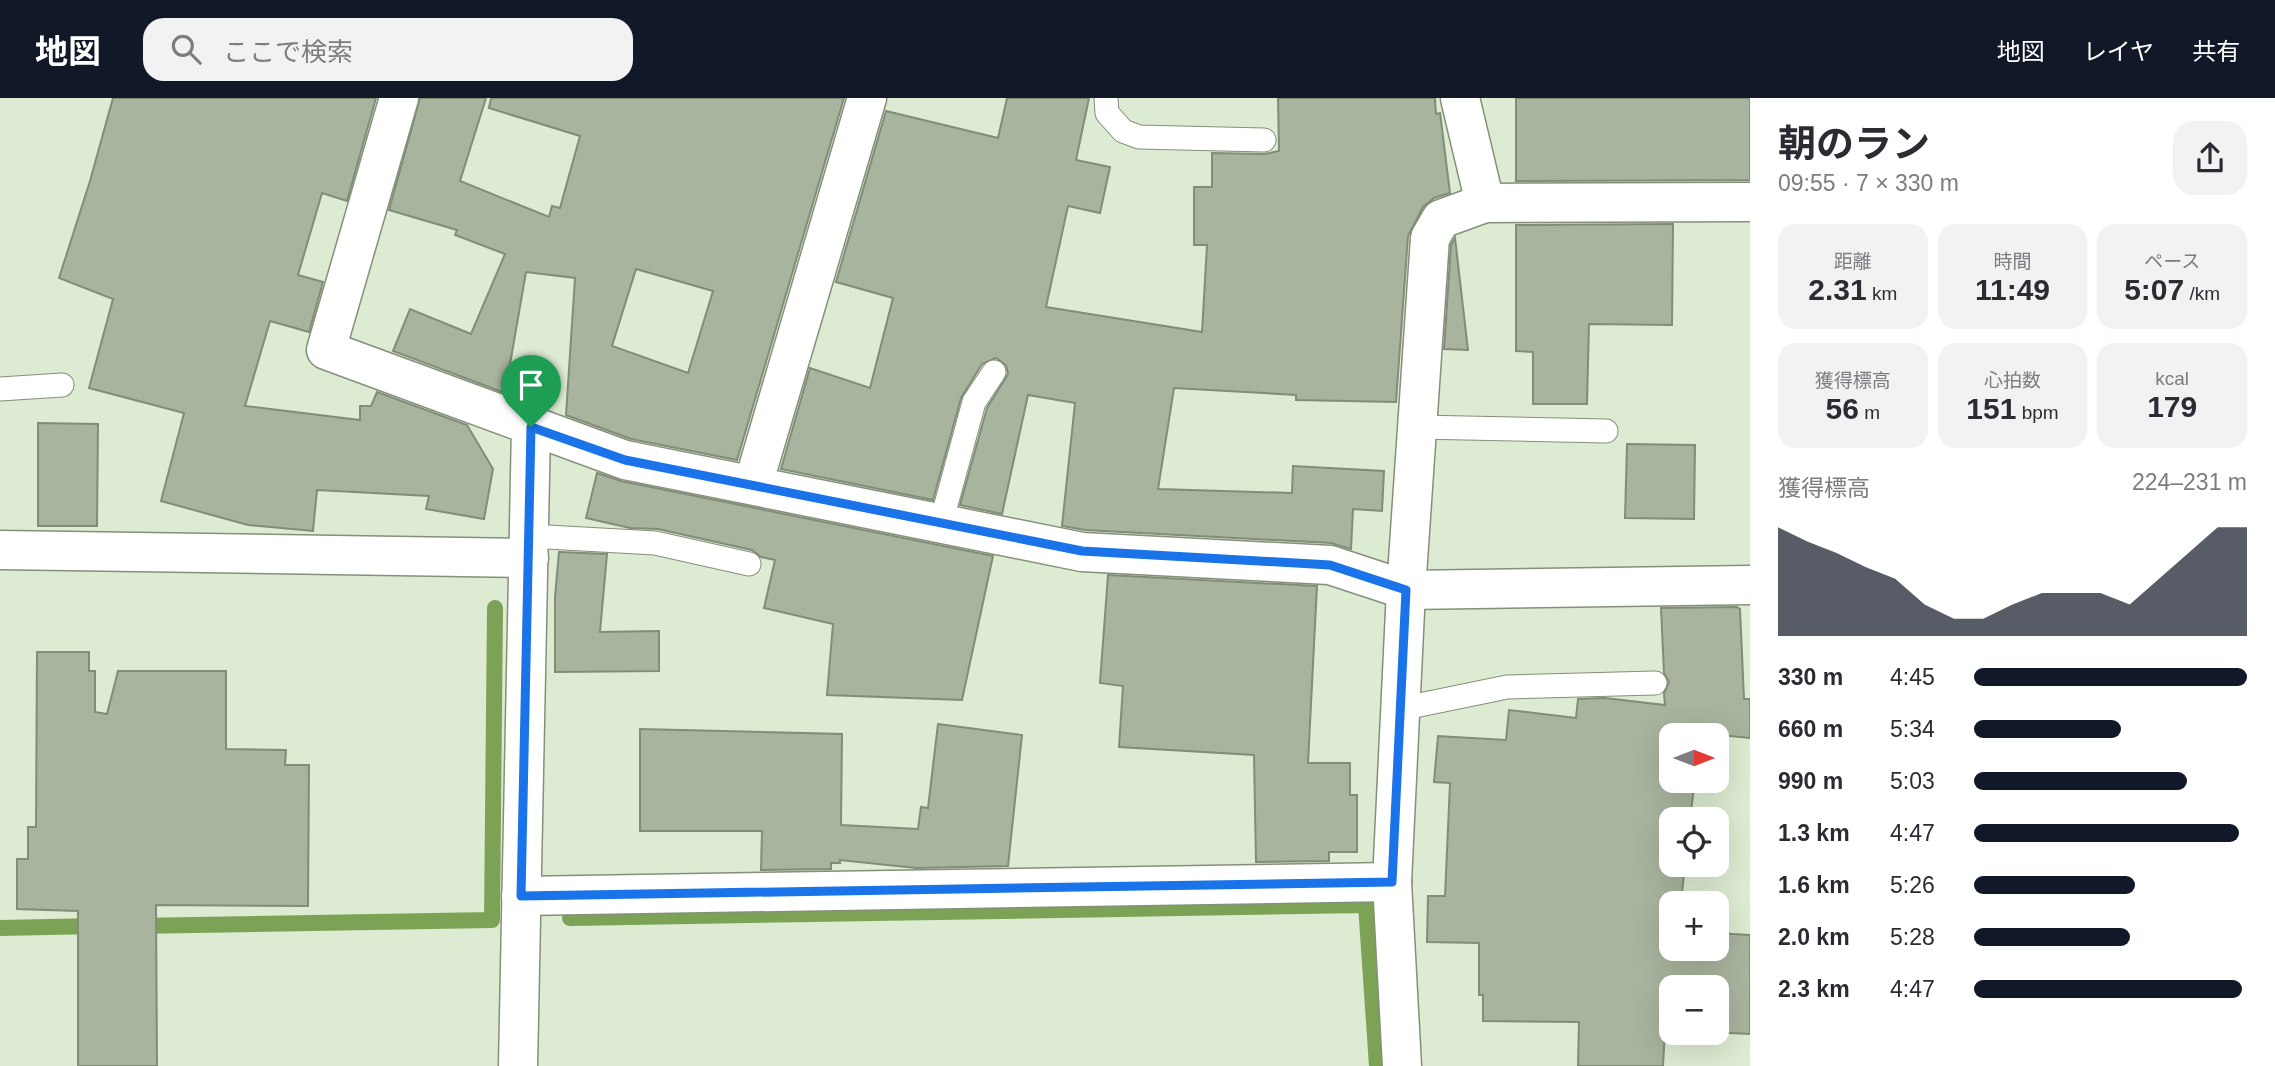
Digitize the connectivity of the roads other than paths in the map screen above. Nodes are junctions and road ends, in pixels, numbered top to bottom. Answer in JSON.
{"nodes":[{"id":1,"x":399,"y":98,"type":"edge"},
{"id":2,"x":867,"y":98,"type":"edge"},
{"id":3,"x":1106,"y":98,"type":"edge"},
{"id":4,"x":1460,"y":98,"type":"edge"},
{"id":5,"x":1264,"y":140,"type":"dead end"},
{"id":6,"x":1750,"y":202,"type":"edge"},
{"id":7,"x":1485,"y":203,"type":"junction"},
{"id":8,"x":994,"y":372,"type":"dead end"},
{"id":9,"x":62,"y":386,"type":"dead end"},
{"id":10,"x":0,"y":389,"type":"edge"},
{"id":11,"x":531,"y":427,"type":"junction"},
{"id":12,"x":1417,"y":427,"type":"junction"},
{"id":13,"x":1606,"y":431,"type":"dead end"},
{"id":14,"x":753,"y":485,"type":"junction"},
{"id":15,"x":941,"y":523,"type":"junction"},
{"id":16,"x":529,"y":547,"type":"junction"},
{"id":17,"x":0,"y":550,"type":"edge"},
{"id":18,"x":749,"y":564,"type":"dead end"},
{"id":19,"x":1750,"y":585,"type":"edge"},
{"id":20,"x":1406,"y":590,"type":"junction"},
{"id":21,"x":1654,"y":684,"type":"dead end"},
{"id":22,"x":1401,"y":709,"type":"junction"},
{"id":23,"x":1392,"y":882,"type":"junction"},
{"id":24,"x":521,"y":896,"type":"junction"},
{"id":25,"x":518,"y":1066,"type":"edge"},
{"id":26,"x":1402,"y":1066,"type":"edge"}],
"edges":[{"from":1,"to":11,"type":"street"},
{"from":2,"to":14,"type":"street"},
{"from":3,"to":5,"type":"lane"},
{"from":4,"to":7,"type":"street"},
{"from":6,"to":7,"type":"street"},
{"from":7,"to":12,"type":"street"},
{"from":8,"to":15,"type":"lane"},
{"from":9,"to":10,"type":"lane"},
{"from":11,"to":14,"type":"street"},
{"from":11,"to":16,"type":"street"},
{"from":12,"to":13,"type":"lane"},
{"from":12,"to":20,"type":"street"},
{"from":14,"to":15,"type":"street"},
{"from":15,"to":20,"type":"street"},
{"from":16,"to":17,"type":"street"},
{"from":16,"to":18,"type":"lane"},
{"from":16,"to":24,"type":"street"},
{"from":19,"to":20,"type":"street"},
{"from":20,"to":22,"type":"street"},
{"from":21,"to":22,"type":"lane"},
{"from":22,"to":23,"type":"street"},
{"from":23,"to":24,"type":"street"},
{"from":23,"to":26,"type":"street"},
{"from":24,"to":25,"type":"street"}]}
